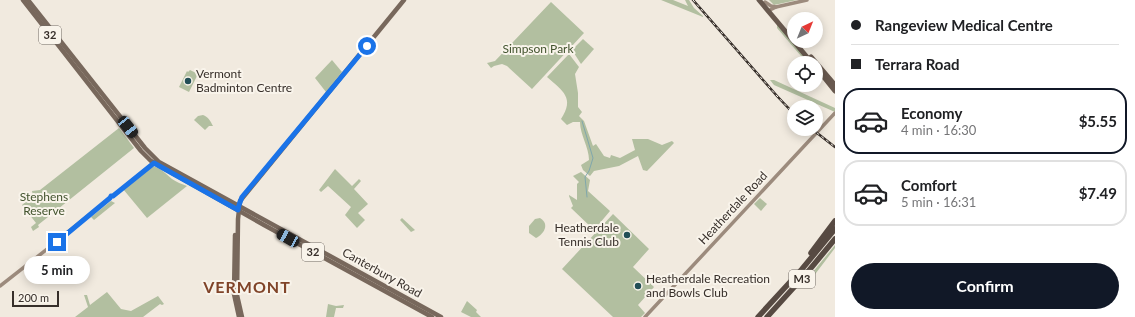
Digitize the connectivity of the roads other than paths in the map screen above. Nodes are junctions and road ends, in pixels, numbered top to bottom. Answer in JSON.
{"nodes":[{"id":1,"x":23,"y":0,"type":"edge"},
{"id":2,"x":28,"y":0,"type":"edge"},
{"id":3,"x":404,"y":0,"type":"edge"},
{"id":4,"x":759,"y":0,"type":"edge"},
{"id":5,"x":807,"y":0,"type":"edge"},
{"id":6,"x":764,"y":1,"type":"edge"},
{"id":7,"x":772,"y":10,"type":"junction"},
{"id":8,"x":787,"y":28,"type":"edge"},
{"id":9,"x":803,"y":48,"type":"edge"},
{"id":10,"x":65,"y":50,"type":"junction"},
{"id":11,"x":807,"y":56,"type":"edge"},
{"id":12,"x":823,"y":76,"type":"edge"},
{"id":13,"x":835,"y":85,"type":"edge"},
{"id":14,"x":835,"y":91,"type":"edge"},
{"id":15,"x":835,"y":113,"type":"edge"},
{"id":16,"x":154,"y":162,"type":"junction"},
{"id":17,"x":238,"y":208,"type":"junction"},
{"id":18,"x":247,"y":216,"type":"junction"},
{"id":19,"x":238,"y":219,"type":"junction"},
{"id":20,"x":835,"y":221,"type":"edge"},
{"id":21,"x":835,"y":229,"type":"edge"},
{"id":22,"x":835,"y":239,"type":"edge"},
{"id":23,"x":790,"y":282,"type":"junction"},
{"id":24,"x":235,"y":283,"type":"junction"},
{"id":25,"x":378,"y":285,"type":"junction"},
{"id":26,"x":0,"y":286,"type":"edge"},
{"id":27,"x":239,"y":317,"type":"edge"},
{"id":28,"x":242,"y":317,"type":"edge"},
{"id":29,"x":432,"y":317,"type":"edge"},
{"id":30,"x":441,"y":317,"type":"edge"},
{"id":31,"x":645,"y":317,"type":"edge"},
{"id":32,"x":758,"y":317,"type":"edge"},
{"id":33,"x":767,"y":317,"type":"edge"}],
"edges":[{"from":1,"to":10,"type":"main road","name":"Canterbury Road","number":"32"},
{"from":2,"to":10,"type":"main road","name":"Canterbury Road","number":"32"},
{"from":3,"to":17,"type":"main road"},
{"from":4,"to":7,"type":"highway"},
{"from":5,"to":7,"type":"main road"},
{"from":6,"to":7,"type":"highway"},
{"from":7,"to":8,"type":"highway"},
{"from":7,"to":11,"type":"highway"},
{"from":9,"to":13,"type":"highway"},
{"from":10,"to":16,"type":"main road","name":"Canterbury Road","number":"32"},
{"from":12,"to":14,"type":"highway"},
{"from":15,"to":31,"type":"main road","name":"Heatherdale Road"},
{"from":16,"to":17,"type":"main road","name":"Canterbury Road","number":"32"},
{"from":16,"to":26,"type":"main road"},
{"from":17,"to":18,"type":"main road","name":"Canterbury Road","number":"32"},
{"from":17,"to":19,"type":"main road"},
{"from":17,"to":24,"type":"main road"},
{"from":17,"to":25,"type":"main road","name":"Canterbury Road","number":"32"},
{"from":18,"to":19,"type":"main road"},
{"from":18,"to":25,"type":"main road","name":"Canterbury Road","number":"32"},
{"from":19,"to":24,"type":"main road"},
{"from":20,"to":23,"type":"highway"},
{"from":21,"to":23,"type":"highway","number":"M3"},
{"from":22,"to":33,"type":"highway","number":"M3"},
{"from":23,"to":32,"type":"highway","number":"M3"},
{"from":24,"to":27,"type":"main road"},
{"from":24,"to":28,"type":"main road"},
{"from":25,"to":29,"type":"main road","name":"Canterbury Road","number":"32"},
{"from":25,"to":30,"type":"main road","name":"Canterbury Road","number":"32"}]}
